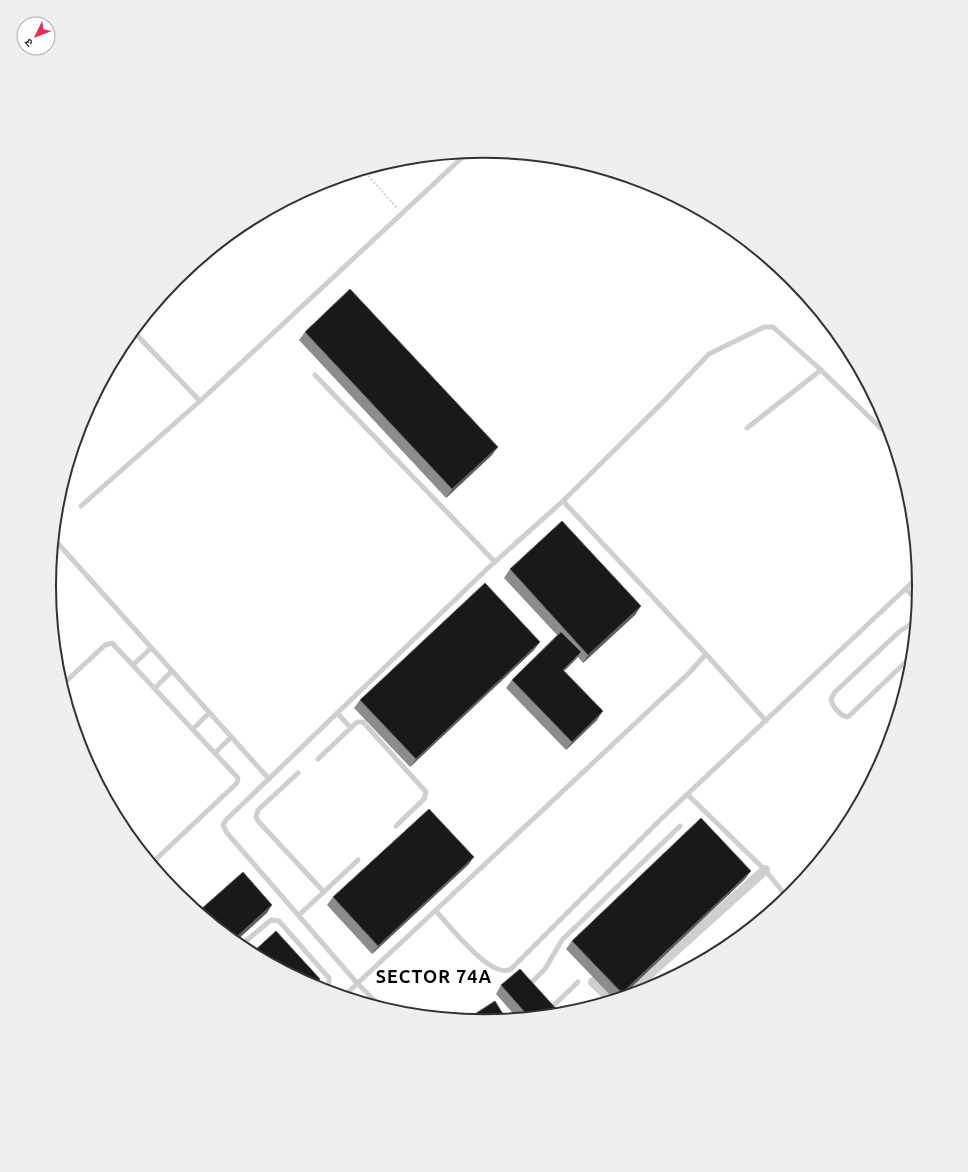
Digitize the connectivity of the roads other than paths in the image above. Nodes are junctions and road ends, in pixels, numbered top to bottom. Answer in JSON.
{"nodes":[{"id":1,"x":461,"y":159,"type":"edge"},
{"id":2,"x":137,"y":335,"type":"edge"},
{"id":3,"x":821,"y":370,"type":"junction"},
{"id":4,"x":315,"y":375,"type":"dead end"},
{"id":5,"x":200,"y":401,"type":"junction"},
{"id":6,"x":747,"y":428,"type":"dead end"},
{"id":7,"x":882,"y":429,"type":"edge"},
{"id":8,"x":563,"y":501,"type":"junction"},
{"id":9,"x":81,"y":506,"type":"dead end"},
{"id":10,"x":58,"y":544,"type":"edge"},
{"id":11,"x":495,"y":562,"type":"junction"},
{"id":12,"x":912,"y":583,"type":"edge"},
{"id":13,"x":906,"y":589,"type":"junction"},
{"id":14,"x":912,"y":595,"type":"edge"},
{"id":15,"x":910,"y":625,"type":"edge"},
{"id":16,"x":151,"y":648,"type":"junction"},
{"id":17,"x":706,"y":654,"type":"junction"},
{"id":18,"x":905,"y":663,"type":"edge"},
{"id":19,"x":134,"y":664,"type":"junction"},
{"id":20,"x":172,"y":671,"type":"junction"},
{"id":21,"x":67,"y":680,"type":"edge"},
{"id":22,"x":155,"y":688,"type":"junction"},
{"id":23,"x":209,"y":713,"type":"junction"},
{"id":24,"x":337,"y":713,"type":"junction"},
{"id":25,"x":766,"y":721,"type":"junction"},
{"id":26,"x":351,"y":728,"type":"junction"},
{"id":27,"x":193,"y":729,"type":"junction"},
{"id":28,"x":231,"y":737,"type":"junction"},
{"id":29,"x":215,"y":753,"type":"junction"},
{"id":30,"x":318,"y":759,"type":"dead end"},
{"id":31,"x":298,"y":773,"type":"dead end"},
{"id":32,"x":268,"y":779,"type":"junction"},
{"id":33,"x":688,"y":795,"type":"junction"},
{"id":34,"x":396,"y":826,"type":"dead end"},
{"id":35,"x":680,"y":826,"type":"dead end"},
{"id":36,"x":155,"y":860,"type":"edge"},
{"id":37,"x":358,"y":860,"type":"dead end"},
{"id":38,"x":765,"y":870,"type":"junction"},
{"id":39,"x":324,"y":892,"type":"junction"},
{"id":40,"x":783,"y":893,"type":"edge"},
{"id":41,"x":436,"y":911,"type":"junction"},
{"id":42,"x":299,"y":915,"type":"junction"},
{"id":43,"x":245,"y":942,"type":"edge"},
{"id":44,"x":511,"y":969,"type":"junction"},
{"id":45,"x":517,"y":974,"type":"edge"},
{"id":46,"x":523,"y":980,"type":"edge"},
{"id":47,"x":357,"y":982,"type":"junction"},
{"id":48,"x":578,"y":982,"type":"dead end"},
{"id":49,"x":593,"y":982,"type":"dead end"},
{"id":50,"x":329,"y":984,"type":"edge"},
{"id":51,"x":529,"y":985,"type":"junction"},
{"id":52,"x":637,"y":985,"type":"edge"},
{"id":53,"x":533,"y":990,"type":"edge"},
{"id":54,"x":348,"y":992,"type":"edge"},
{"id":55,"x":607,"y":995,"type":"edge"},
{"id":56,"x":373,"y":999,"type":"edge"},
{"id":57,"x":547,"y":1004,"type":"edge"},
{"id":58,"x":552,"y":1008,"type":"joint"}],
"edges":[{"from":1,"to":5,"type":"lane"},
{"from":2,"to":5,"type":"lane"},
{"from":3,"to":6,"type":"lane"},
{"from":3,"to":7,"type":"lane"},
{"from":3,"to":8,"type":"lane"},
{"from":4,"to":11,"type":"lane"},
{"from":5,"to":9,"type":"lane"},
{"from":8,"to":11,"type":"lane"},
{"from":8,"to":17,"type":"lane"},
{"from":10,"to":16,"type":"lane"},
{"from":11,"to":24,"type":"lane"},
{"from":12,"to":13,"type":"lane"},
{"from":13,"to":14,"type":"lane"},
{"from":13,"to":25,"type":"lane"},
{"from":15,"to":18,"type":"lane"},
{"from":16,"to":19,"type":"lane"},
{"from":16,"to":20,"type":"lane"},
{"from":17,"to":25,"type":"lane"},
{"from":17,"to":41,"type":"lane"},
{"from":19,"to":21,"type":"lane"},
{"from":19,"to":22,"type":"lane"},
{"from":20,"to":22,"type":"lane"},
{"from":20,"to":23,"type":"lane"},
{"from":22,"to":27,"type":"lane"},
{"from":23,"to":27,"type":"lane"},
{"from":23,"to":28,"type":"lane"},
{"from":24,"to":26,"type":"lane"},
{"from":24,"to":32,"type":"lane"},
{"from":25,"to":33,"type":"lane"},
{"from":26,"to":30,"type":"lane"},
{"from":26,"to":34,"type":"lane"},
{"from":27,"to":29,"type":"lane"},
{"from":28,"to":29,"type":"lane"},
{"from":28,"to":32,"type":"lane"},
{"from":29,"to":36,"type":"lane"},
{"from":31,"to":39,"type":"lane"},
{"from":32,"to":42,"type":"lane"},
{"from":33,"to":38,"type":"lane"},
{"from":33,"to":44,"type":"lane"},
{"from":35,"to":51,"type":"lane"},
{"from":37,"to":39,"type":"lane"},
{"from":38,"to":40,"type":"lane"},
{"from":38,"to":52,"type":"street"},
{"from":39,"to":42,"type":"lane"},
{"from":41,"to":44,"type":"lane"},
{"from":41,"to":47,"type":"lane"},
{"from":42,"to":47,"type":"lane"},
{"from":43,"to":50,"type":"lane"},
{"from":44,"to":45,"type":"lane"},
{"from":46,"to":51,"type":"lane"},
{"from":47,"to":54,"type":"lane"},
{"from":47,"to":56,"type":"lane"},
{"from":48,"to":58,"type":"lane"},
{"from":49,"to":55,"type":"street"},
{"from":51,"to":53,"type":"lane"},
{"from":57,"to":58,"type":"lane"}]}
